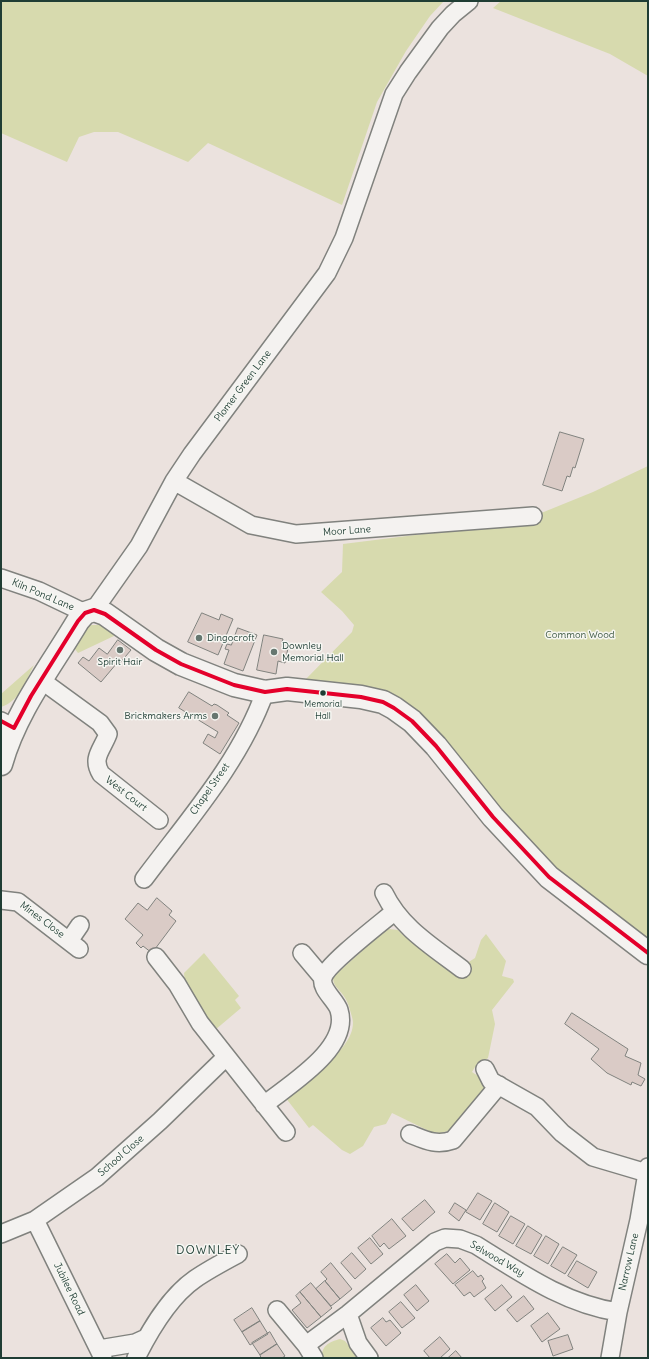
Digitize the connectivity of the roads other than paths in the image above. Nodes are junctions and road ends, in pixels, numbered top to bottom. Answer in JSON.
{"nodes":[{"id":1,"x":469,"y":1,"type":"edge"},
{"id":2,"x":174,"y":481,"type":"junction"},
{"id":3,"x":533,"y":516,"type":"dead end"},
{"id":4,"x":1,"y":578,"type":"edge"},
{"id":5,"x":90,"y":611,"type":"junction"},
{"id":6,"x":41,"y":680,"type":"junction"},
{"id":7,"x":265,"y":692,"type":"junction"},
{"id":8,"x":8,"y":725,"type":"edge"},
{"id":9,"x":1,"y":764,"type":"edge"},
{"id":10,"x":159,"y":820,"type":"dead end"},
{"id":11,"x":144,"y":879,"type":"dead end"},
{"id":12,"x":384,"y":893,"type":"dead end"},
{"id":13,"x":1,"y":900,"type":"edge"},
{"id":14,"x":394,"y":912,"type":"junction"},
{"id":15,"x":80,"y":925,"type":"dead end"},
{"id":16,"x":648,"y":952,"type":"edge"},
{"id":17,"x":302,"y":953,"type":"dead end"},
{"id":18,"x":156,"y":958,"type":"dead end"},
{"id":19,"x":462,"y":969,"type":"dead end"},
{"id":20,"x":323,"y":978,"type":"junction"},
{"id":21,"x":226,"y":1056,"type":"junction"},
{"id":22,"x":485,"y":1069,"type":"dead end"},
{"id":23,"x":499,"y":1086,"type":"junction"},
{"id":24,"x":264,"y":1105,"type":"junction"},
{"id":25,"x":286,"y":1132,"type":"dead end"},
{"id":26,"x":410,"y":1134,"type":"dead end"},
{"id":27,"x":647,"y":1170,"type":"edge"},
{"id":28,"x":35,"y":1220,"type":"junction"},
{"id":29,"x":643,"y":1221,"type":"edge"},
{"id":30,"x":1,"y":1234,"type":"edge"},
{"id":31,"x":238,"y":1254,"type":"dead end"},
{"id":32,"x":277,"y":1310,"type":"dead end"},
{"id":33,"x":618,"y":1312,"type":"junction"},
{"id":34,"x":348,"y":1314,"type":"junction"},
{"id":35,"x":146,"y":1338,"type":"junction"},
{"id":36,"x":310,"y":1351,"type":"edge"},
{"id":37,"x":101,"y":1354,"type":"edge"},
{"id":38,"x":136,"y":1358,"type":"edge"},
{"id":39,"x":369,"y":1358,"type":"edge"},
{"id":40,"x":610,"y":1358,"type":"edge"}],
"edges":[{"from":1,"to":2,"type":"street","name":"Plomer Green Lane"},
{"from":2,"to":3,"type":"street","name":"Moor Lane"},
{"from":2,"to":5,"type":"street","name":"Plomer Green Lane"},
{"from":4,"to":5,"type":"street","name":"Kiln Pond Lane"},
{"from":5,"to":6,"type":"street","name":"Plomer Green Lane"},
{"from":5,"to":7,"type":"street"},
{"from":6,"to":8,"type":"street","name":"Plomer Green Lane"},
{"from":6,"to":10,"type":"street","name":"West Court"},
{"from":7,"to":11,"type":"street","name":"Chapel Street"},
{"from":7,"to":16,"type":"street"},
{"from":8,"to":9,"type":"street","name":"Plomer Green Lane"},
{"from":12,"to":14,"type":"street"},
{"from":13,"to":15,"type":"street","name":"Mines Close"},
{"from":14,"to":19,"type":"street"},
{"from":14,"to":20,"type":"street"},
{"from":17,"to":20,"type":"street"},
{"from":18,"to":21,"type":"street"},
{"from":20,"to":24,"type":"street"},
{"from":21,"to":24,"type":"street"},
{"from":21,"to":28,"type":"street","name":"School Close"},
{"from":22,"to":23,"type":"street"},
{"from":23,"to":26,"type":"street"},
{"from":23,"to":27,"type":"street"},
{"from":24,"to":25,"type":"street"},
{"from":27,"to":29,"type":"street","name":"Narrow Lane"},
{"from":28,"to":30,"type":"street","name":"School Close"},
{"from":28,"to":37,"type":"street","name":"Jubilee Road"},
{"from":29,"to":33,"type":"street","name":"Narrow Lane"},
{"from":31,"to":35,"type":"street"},
{"from":32,"to":36,"type":"street","name":"Selwood Way"},
{"from":33,"to":34,"type":"street","name":"Selwood Way"},
{"from":33,"to":40,"type":"street","name":"Narrow Lane"},
{"from":34,"to":36,"type":"street","name":"Selwood Way"},
{"from":34,"to":39,"type":"street"},
{"from":35,"to":37,"type":"street"},
{"from":35,"to":38,"type":"street"}]}
